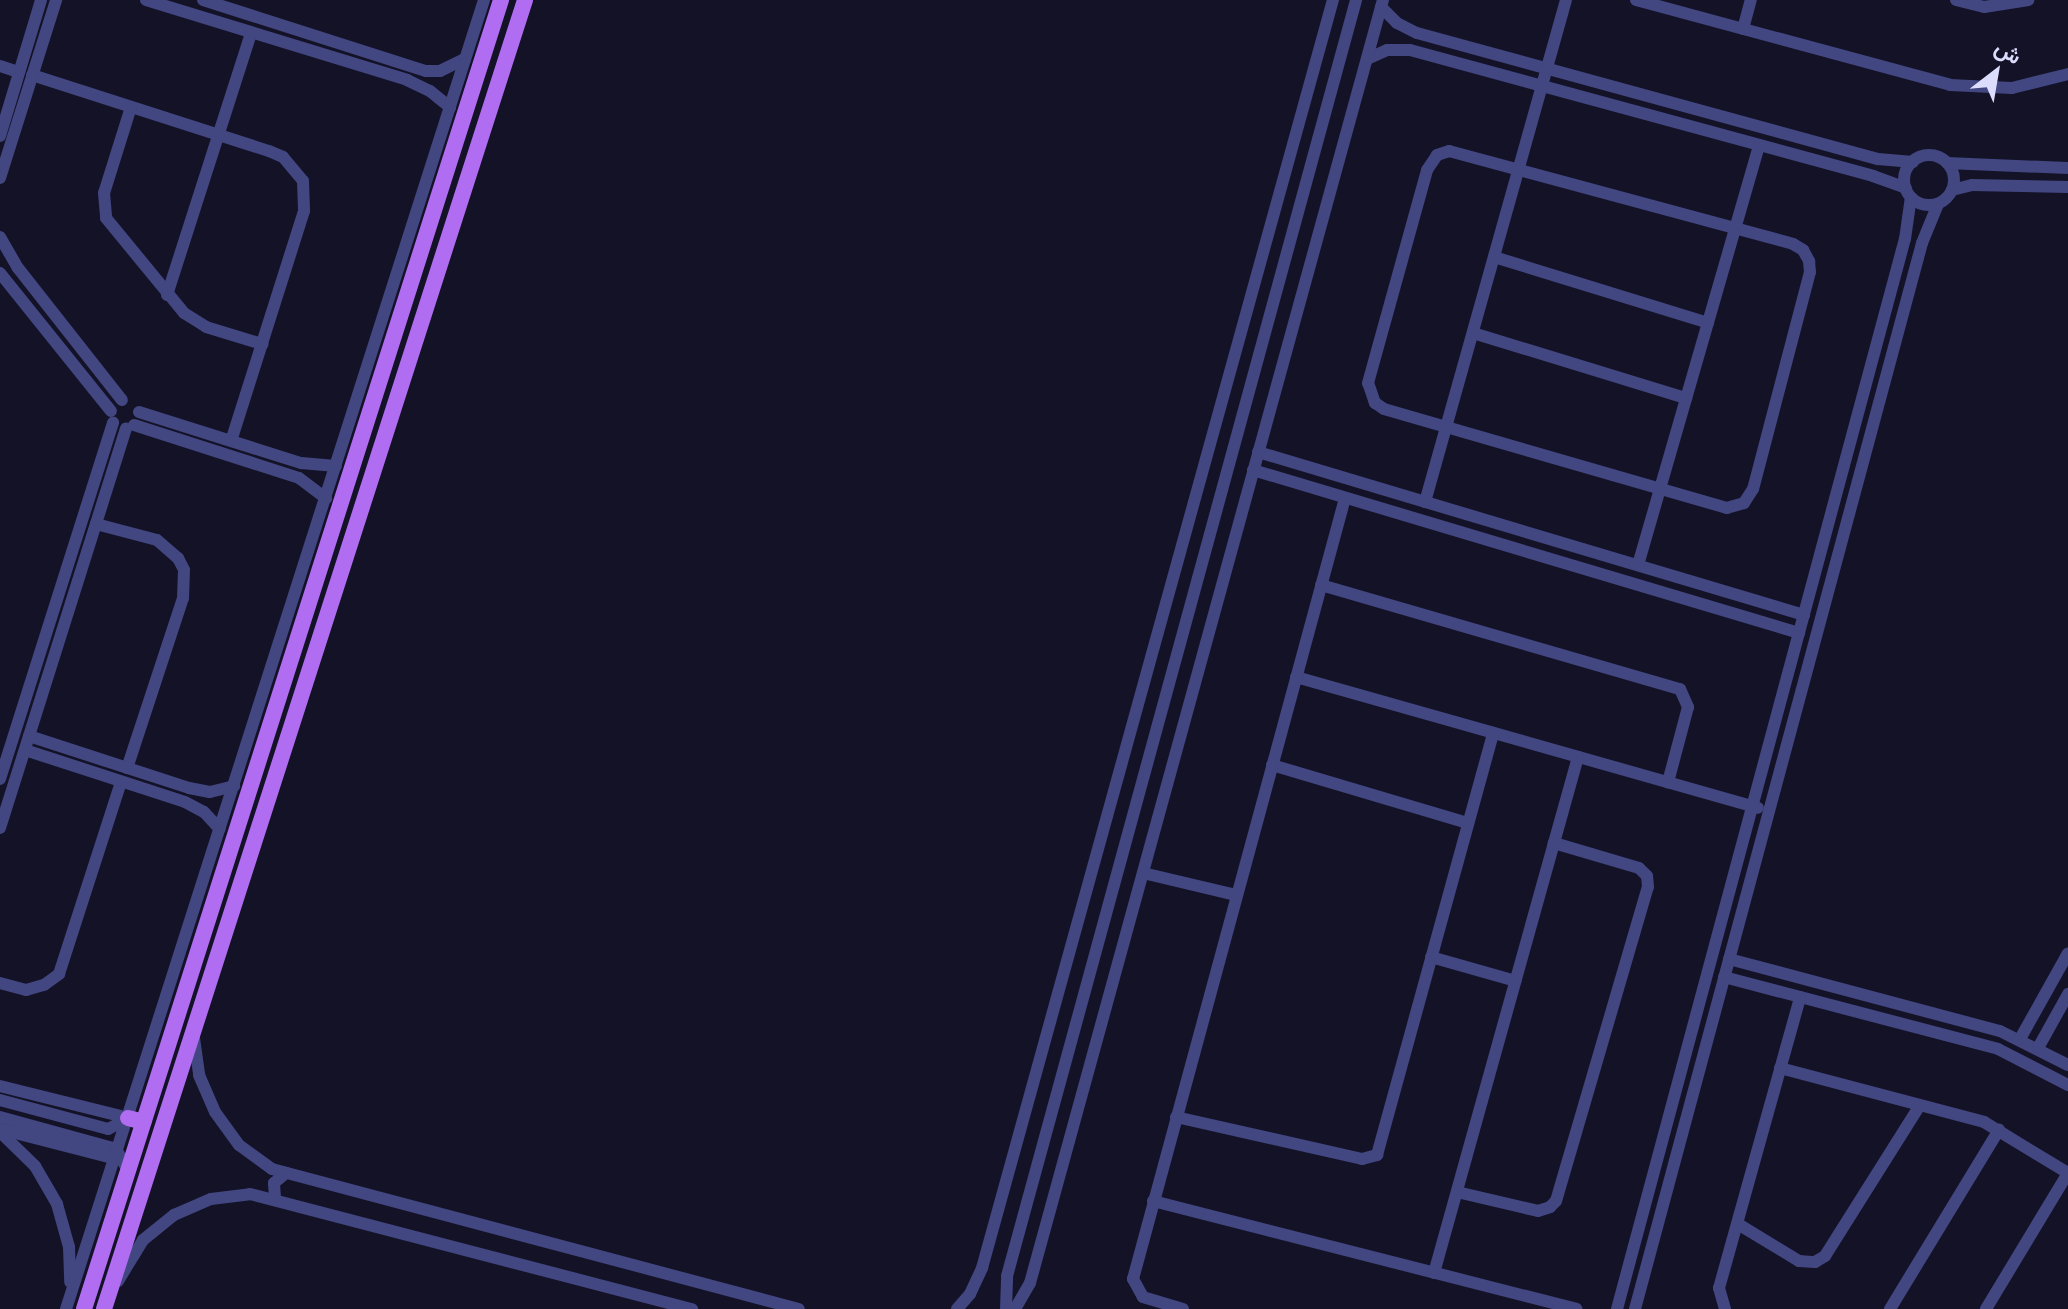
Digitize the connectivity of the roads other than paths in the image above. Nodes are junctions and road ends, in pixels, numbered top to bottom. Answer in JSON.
{"nodes":[{"id":1,"x":41,"y":0,"type":"edge"},
{"id":2,"x":56,"y":0,"type":"edge"},
{"id":3,"x":146,"y":0,"type":"edge"},
{"id":4,"x":203,"y":0,"type":"edge"},
{"id":5,"x":484,"y":0,"type":"edge"},
{"id":6,"x":501,"y":0,"type":"edge"},
{"id":7,"x":525,"y":0,"type":"edge"},
{"id":8,"x":1333,"y":0,"type":"edge"},
{"id":9,"x":1356,"y":0,"type":"edge"},
{"id":10,"x":1566,"y":0,"type":"edge"},
{"id":11,"x":1636,"y":0,"type":"edge"},
{"id":12,"x":1751,"y":0,"type":"edge"},
{"id":13,"x":1956,"y":0,"type":"edge"},
{"id":14,"x":2028,"y":0,"type":"edge"},
{"id":15,"x":1382,"y":3,"type":"edge"},
{"id":16,"x":1661,"y":3,"type":"edge"},
{"id":17,"x":1743,"y":29,"type":"junction"},
{"id":18,"x":251,"y":33,"type":"junction"},
{"id":19,"x":465,"y":59,"type":"junction"},
{"id":20,"x":1367,"y":59,"type":"junction"},
{"id":21,"x":0,"y":66,"type":"edge"},
{"id":22,"x":1547,"y":68,"type":"junction"},
{"id":23,"x":26,"y":74,"type":"junction"},
{"id":24,"x":2068,"y":74,"type":"edge"},
{"id":25,"x":1542,"y":86,"type":"junction"},
{"id":26,"x":464,"y":89,"type":"junction"},
{"id":27,"x":131,"y":107,"type":"junction"},
{"id":28,"x":450,"y":107,"type":"junction"},
{"id":29,"x":218,"y":135,"type":"junction"},
{"id":30,"x":0,"y":136,"type":"edge"},
{"id":31,"x":1759,"y":145,"type":"junction"},
{"id":32,"x":1913,"y":162,"type":"junction"},
{"id":33,"x":1947,"y":163,"type":"junction"},
{"id":34,"x":2068,"y":168,"type":"edge"},
{"id":35,"x":1519,"y":169,"type":"junction"},
{"id":36,"x":0,"y":178,"type":"edge"},
{"id":37,"x":2068,"y":187,"type":"edge"},
{"id":38,"x":1952,"y":190,"type":"junction"},
{"id":39,"x":1908,"y":193,"type":"junction"},
{"id":40,"x":1938,"y":204,"type":"junction"},
{"id":41,"x":1735,"y":228,"type":"junction"},
{"id":42,"x":0,"y":237,"type":"edge"},
{"id":43,"x":1494,"y":257,"type":"junction"},
{"id":44,"x":0,"y":273,"type":"edge"},
{"id":45,"x":167,"y":295,"type":"junction"},
{"id":46,"x":1708,"y":323,"type":"junction"},
{"id":47,"x":1473,"y":333,"type":"junction"},
{"id":48,"x":262,"y":344,"type":"junction"},
{"id":49,"x":1686,"y":398,"type":"junction"},
{"id":50,"x":122,"y":400,"type":"junction"},
{"id":51,"x":139,"y":412,"type":"junction"},
{"id":52,"x":112,"y":416,"type":"junction"},
{"id":53,"x":130,"y":426,"type":"junction"},
{"id":54,"x":1447,"y":426,"type":"junction"},
{"id":55,"x":231,"y":441,"type":"junction"},
{"id":56,"x":1258,"y":452,"type":"junction"},
{"id":57,"x":336,"y":466,"type":"junction"},
{"id":58,"x":1253,"y":470,"type":"junction"},
{"id":59,"x":1660,"y":488,"type":"junction"},
{"id":60,"x":326,"y":498,"type":"junction"},
{"id":61,"x":1345,"y":498,"type":"junction"},
{"id":62,"x":1425,"y":502,"type":"junction"},
{"id":63,"x":96,"y":524,"type":"junction"},
{"id":64,"x":1638,"y":565,"type":"junction"},
{"id":65,"x":1321,"y":585,"type":"junction"},
{"id":66,"x":1804,"y":615,"type":"junction"},
{"id":67,"x":1799,"y":633,"type":"junction"},
{"id":68,"x":1296,"y":677,"type":"junction"},
{"id":69,"x":0,"y":726,"type":"edge"},
{"id":70,"x":15,"y":731,"type":"junction"},
{"id":71,"x":1493,"y":733,"type":"junction"},
{"id":72,"x":29,"y":736,"type":"junction"},
{"id":73,"x":5,"y":744,"type":"edge"},
{"id":74,"x":25,"y":750,"type":"junction"},
{"id":75,"x":1578,"y":757,"type":"junction"},
{"id":76,"x":1272,"y":765,"type":"junction"},
{"id":77,"x":127,"y":768,"type":"junction"},
{"id":78,"x":0,"y":779,"type":"edge"},
{"id":79,"x":121,"y":782,"type":"junction"},
{"id":80,"x":1668,"y":782,"type":"junction"},
{"id":81,"x":234,"y":786,"type":"junction"},
{"id":82,"x":189,"y":788,"type":"junction"},
{"id":83,"x":185,"y":802,"type":"junction"},
{"id":84,"x":1752,"y":806,"type":"junction"},
{"id":85,"x":1769,"y":811,"type":"junction"},
{"id":86,"x":1468,"y":823,"type":"junction"},
{"id":87,"x":0,"y":828,"type":"edge"},
{"id":88,"x":220,"y":829,"type":"junction"},
{"id":89,"x":1554,"y":843,"type":"junction"},
{"id":90,"x":1143,"y":873,"type":"junction"},
{"id":91,"x":1236,"y":895,"type":"junction"},
{"id":92,"x":2068,"y":953,"type":"edge"},
{"id":93,"x":1431,"y":957,"type":"junction"},
{"id":94,"x":1729,"y":959,"type":"junction"},
{"id":95,"x":1724,"y":977,"type":"junction"},
{"id":96,"x":1516,"y":981,"type":"junction"},
{"id":97,"x":0,"y":983,"type":"edge"},
{"id":98,"x":2068,"y":994,"type":"edge"},
{"id":99,"x":1800,"y":997,"type":"junction"},
{"id":100,"x":193,"y":1030,"type":"junction"},
{"id":101,"x":2020,"y":1039,"type":"junction"},
{"id":102,"x":2038,"y":1048,"type":"junction"},
{"id":103,"x":2068,"y":1065,"type":"edge"},
{"id":104,"x":1780,"y":1068,"type":"junction"},
{"id":105,"x":2068,"y":1085,"type":"edge"},
{"id":106,"x":0,"y":1086,"type":"edge"},
{"id":107,"x":0,"y":1100,"type":"edge"},
{"id":108,"x":1920,"y":1105,"type":"junction"},
{"id":109,"x":0,"y":1117,"type":"edge"},
{"id":110,"x":1176,"y":1117,"type":"junction"},
{"id":111,"x":77,"y":1120,"type":"junction"},
{"id":112,"x":136,"y":1120,"type":"junction"},
{"id":113,"x":0,"y":1130,"type":"edge"},
{"id":114,"x":1999,"y":1130,"type":"junction"},
{"id":115,"x":71,"y":1136,"type":"junction"},
{"id":116,"x":115,"y":1153,"type":"junction"},
{"id":117,"x":128,"y":1171,"type":"junction"},
{"id":118,"x":286,"y":1173,"type":"junction"},
{"id":119,"x":1457,"y":1192,"type":"junction"},
{"id":120,"x":275,"y":1198,"type":"junction"},
{"id":121,"x":1153,"y":1201,"type":"junction"},
{"id":122,"x":1738,"y":1224,"type":"junction"},
{"id":123,"x":1434,"y":1273,"type":"junction"},
{"id":124,"x":1528,"y":1303,"type":"edge"},
{"id":125,"x":67,"y":1304,"type":"edge"},
{"id":126,"x":106,"y":1305,"type":"edge"},
{"id":127,"x":84,"y":1309,"type":"edge"},
{"id":128,"x":692,"y":1309,"type":"edge"},
{"id":129,"x":799,"y":1309,"type":"edge"},
{"id":130,"x":957,"y":1309,"type":"edge"},
{"id":131,"x":1006,"y":1309,"type":"edge"},
{"id":132,"x":1015,"y":1309,"type":"edge"},
{"id":133,"x":1183,"y":1309,"type":"edge"},
{"id":134,"x":1576,"y":1309,"type":"edge"},
{"id":135,"x":1617,"y":1309,"type":"edge"},
{"id":136,"x":1635,"y":1309,"type":"edge"},
{"id":137,"x":1725,"y":1309,"type":"edge"},
{"id":138,"x":1890,"y":1309,"type":"edge"},
{"id":139,"x":1986,"y":1309,"type":"edge"}],
"edges":[{"from":1,"to":23,"type":"street"},
{"from":2,"to":23,"type":"street"},
{"from":3,"to":18,"type":"street"},
{"from":4,"to":19,"type":"street"},
{"from":5,"to":19,"type":"street"},
{"from":6,"to":26,"type":"main road"},
{"from":7,"to":100,"type":"main road"},
{"from":8,"to":130,"type":"street"},
{"from":9,"to":131,"type":"street"},
{"from":10,"to":22,"type":"street"},
{"from":11,"to":16,"type":"street"},
{"from":12,"to":17,"type":"street"},
{"from":13,"to":14,"type":"street"},
{"from":15,"to":20,"type":"street"},
{"from":15,"to":22,"type":"street"},
{"from":16,"to":17,"type":"street"},
{"from":17,"to":24,"type":"street"},
{"from":18,"to":28,"type":"street"},
{"from":18,"to":29,"type":"street"},
{"from":19,"to":26,"type":"street"},
{"from":20,"to":25,"type":"street"},
{"from":20,"to":56,"type":"street"},
{"from":21,"to":23,"type":"street"},
{"from":22,"to":25,"type":"street"},
{"from":22,"to":32,"type":"street"},
{"from":23,"to":27,"type":"street"},
{"from":23,"to":30,"type":"street"},
{"from":23,"to":36,"type":"street"},
{"from":25,"to":31,"type":"street"},
{"from":25,"to":35,"type":"street"},
{"from":26,"to":28,"type":"street"},
{"from":26,"to":112,"type":"main road"},
{"from":27,"to":29,"type":"street"},
{"from":27,"to":45,"type":"street"},
{"from":28,"to":57,"type":"street"},
{"from":29,"to":45,"type":"street"},
{"from":29,"to":48,"type":"street"},
{"from":31,"to":39,"type":"street"},
{"from":31,"to":41,"type":"street"},
{"from":32,"to":33,"type":"street"},
{"from":32,"to":39,"type":"street"},
{"from":33,"to":34,"type":"street"},
{"from":33,"to":38,"type":"street"},
{"from":35,"to":41,"type":"street"},
{"from":35,"to":43,"type":"street"},
{"from":35,"to":54,"type":"street"},
{"from":37,"to":38,"type":"street"},
{"from":38,"to":40,"type":"street"},
{"from":39,"to":40,"type":"street"},
{"from":39,"to":66,"type":"street"},
{"from":40,"to":85,"type":"street"},
{"from":41,"to":46,"type":"street"},
{"from":41,"to":59,"type":"street"},
{"from":42,"to":50,"type":"street"},
{"from":43,"to":46,"type":"street"},
{"from":43,"to":47,"type":"street"},
{"from":44,"to":52,"type":"street"},
{"from":45,"to":48,"type":"street"},
{"from":46,"to":49,"type":"street"},
{"from":47,"to":49,"type":"street"},
{"from":47,"to":54,"type":"street"},
{"from":48,"to":55,"type":"street"},
{"from":49,"to":59,"type":"street"},
{"from":50,"to":51,"type":"street"},
{"from":50,"to":52,"type":"street"},
{"from":51,"to":53,"type":"street"},
{"from":51,"to":55,"type":"street"},
{"from":52,"to":53,"type":"street"},
{"from":52,"to":70,"type":"street"},
{"from":53,"to":60,"type":"street"},
{"from":53,"to":63,"type":"street"},
{"from":54,"to":59,"type":"street"},
{"from":54,"to":62,"type":"street"},
{"from":55,"to":57,"type":"street"},
{"from":56,"to":58,"type":"street"},
{"from":56,"to":62,"type":"street"},
{"from":57,"to":60,"type":"street"},
{"from":58,"to":61,"type":"street"},
{"from":58,"to":90,"type":"street"},
{"from":59,"to":64,"type":"street"},
{"from":60,"to":81,"type":"street"},
{"from":61,"to":65,"type":"street"},
{"from":61,"to":67,"type":"street"},
{"from":62,"to":64,"type":"street"},
{"from":63,"to":72,"type":"street"},
{"from":63,"to":77,"type":"street"},
{"from":64,"to":66,"type":"street"},
{"from":65,"to":68,"type":"street"},
{"from":65,"to":80,"type":"street"},
{"from":66,"to":67,"type":"street"},
{"from":67,"to":84,"type":"street"},
{"from":68,"to":71,"type":"street"},
{"from":68,"to":76,"type":"street"},
{"from":69,"to":70,"type":"street"},
{"from":70,"to":73,"type":"street"},
{"from":71,"to":75,"type":"street"},
{"from":71,"to":86,"type":"street"},
{"from":72,"to":74,"type":"street"},
{"from":72,"to":77,"type":"street"},
{"from":73,"to":78,"type":"street"},
{"from":74,"to":79,"type":"street"},
{"from":74,"to":87,"type":"street"},
{"from":75,"to":80,"type":"street"},
{"from":75,"to":89,"type":"street"},
{"from":76,"to":86,"type":"street"},
{"from":76,"to":91,"type":"street"},
{"from":77,"to":82,"type":"street"},
{"from":79,"to":83,"type":"street"},
{"from":79,"to":97,"type":"street"},
{"from":80,"to":84,"type":"street"},
{"from":81,"to":82,"type":"street"},
{"from":81,"to":88,"type":"street"},
{"from":82,"to":83,"type":"street"},
{"from":83,"to":88,"type":"street"},
{"from":84,"to":85,"type":"street"},
{"from":84,"to":135,"type":"street"},
{"from":85,"to":94,"type":"street"},
{"from":86,"to":93,"type":"street"},
{"from":88,"to":112,"type":"street"},
{"from":89,"to":96,"type":"street"},
{"from":89,"to":119,"type":"street"},
{"from":90,"to":91,"type":"street"},
{"from":90,"to":132,"type":"street"},
{"from":91,"to":110,"type":"street"},
{"from":92,"to":101,"type":"street"},
{"from":93,"to":96,"type":"street"},
{"from":93,"to":110,"type":"street"},
{"from":94,"to":95,"type":"street"},
{"from":94,"to":101,"type":"street"},
{"from":95,"to":99,"type":"street"},
{"from":95,"to":136,"type":"street"},
{"from":96,"to":119,"type":"street"},
{"from":98,"to":102,"type":"street"},
{"from":99,"to":104,"type":"street"},
{"from":99,"to":105,"type":"street"},
{"from":100,"to":118,"type":"street"},
{"from":100,"to":126,"type":"main road"},
{"from":101,"to":102,"type":"street"},
{"from":102,"to":103,"type":"street"},
{"from":104,"to":108,"type":"street"},
{"from":104,"to":122,"type":"street"},
{"from":106,"to":112,"type":"street"},
{"from":107,"to":111,"type":"street"},
{"from":108,"to":114,"type":"street"},
{"from":108,"to":122,"type":"street"},
{"from":109,"to":115,"type":"street"},
{"from":110,"to":121,"type":"street"},
{"from":111,"to":112,"type":"street"},
{"from":111,"to":115,"type":"street"},
{"from":112,"to":116,"type":"street"},
{"from":112,"to":117,"type":"main road"},
{"from":113,"to":116,"type":"street"},
{"from":113,"to":125,"type":"street"},
{"from":114,"to":138,"type":"street"},
{"from":114,"to":139,"type":"street"},
{"from":115,"to":116,"type":"street"},
{"from":116,"to":117,"type":"street"},
{"from":116,"to":125,"type":"street"},
{"from":117,"to":127,"type":"main road"},
{"from":118,"to":120,"type":"street"},
{"from":118,"to":129,"type":"street"},
{"from":119,"to":123,"type":"street"},
{"from":120,"to":126,"type":"street"},
{"from":120,"to":128,"type":"street"},
{"from":121,"to":123,"type":"street"},
{"from":121,"to":133,"type":"street"},
{"from":122,"to":137,"type":"street"},
{"from":123,"to":124,"type":"street"},
{"from":124,"to":134,"type":"street"}]}
